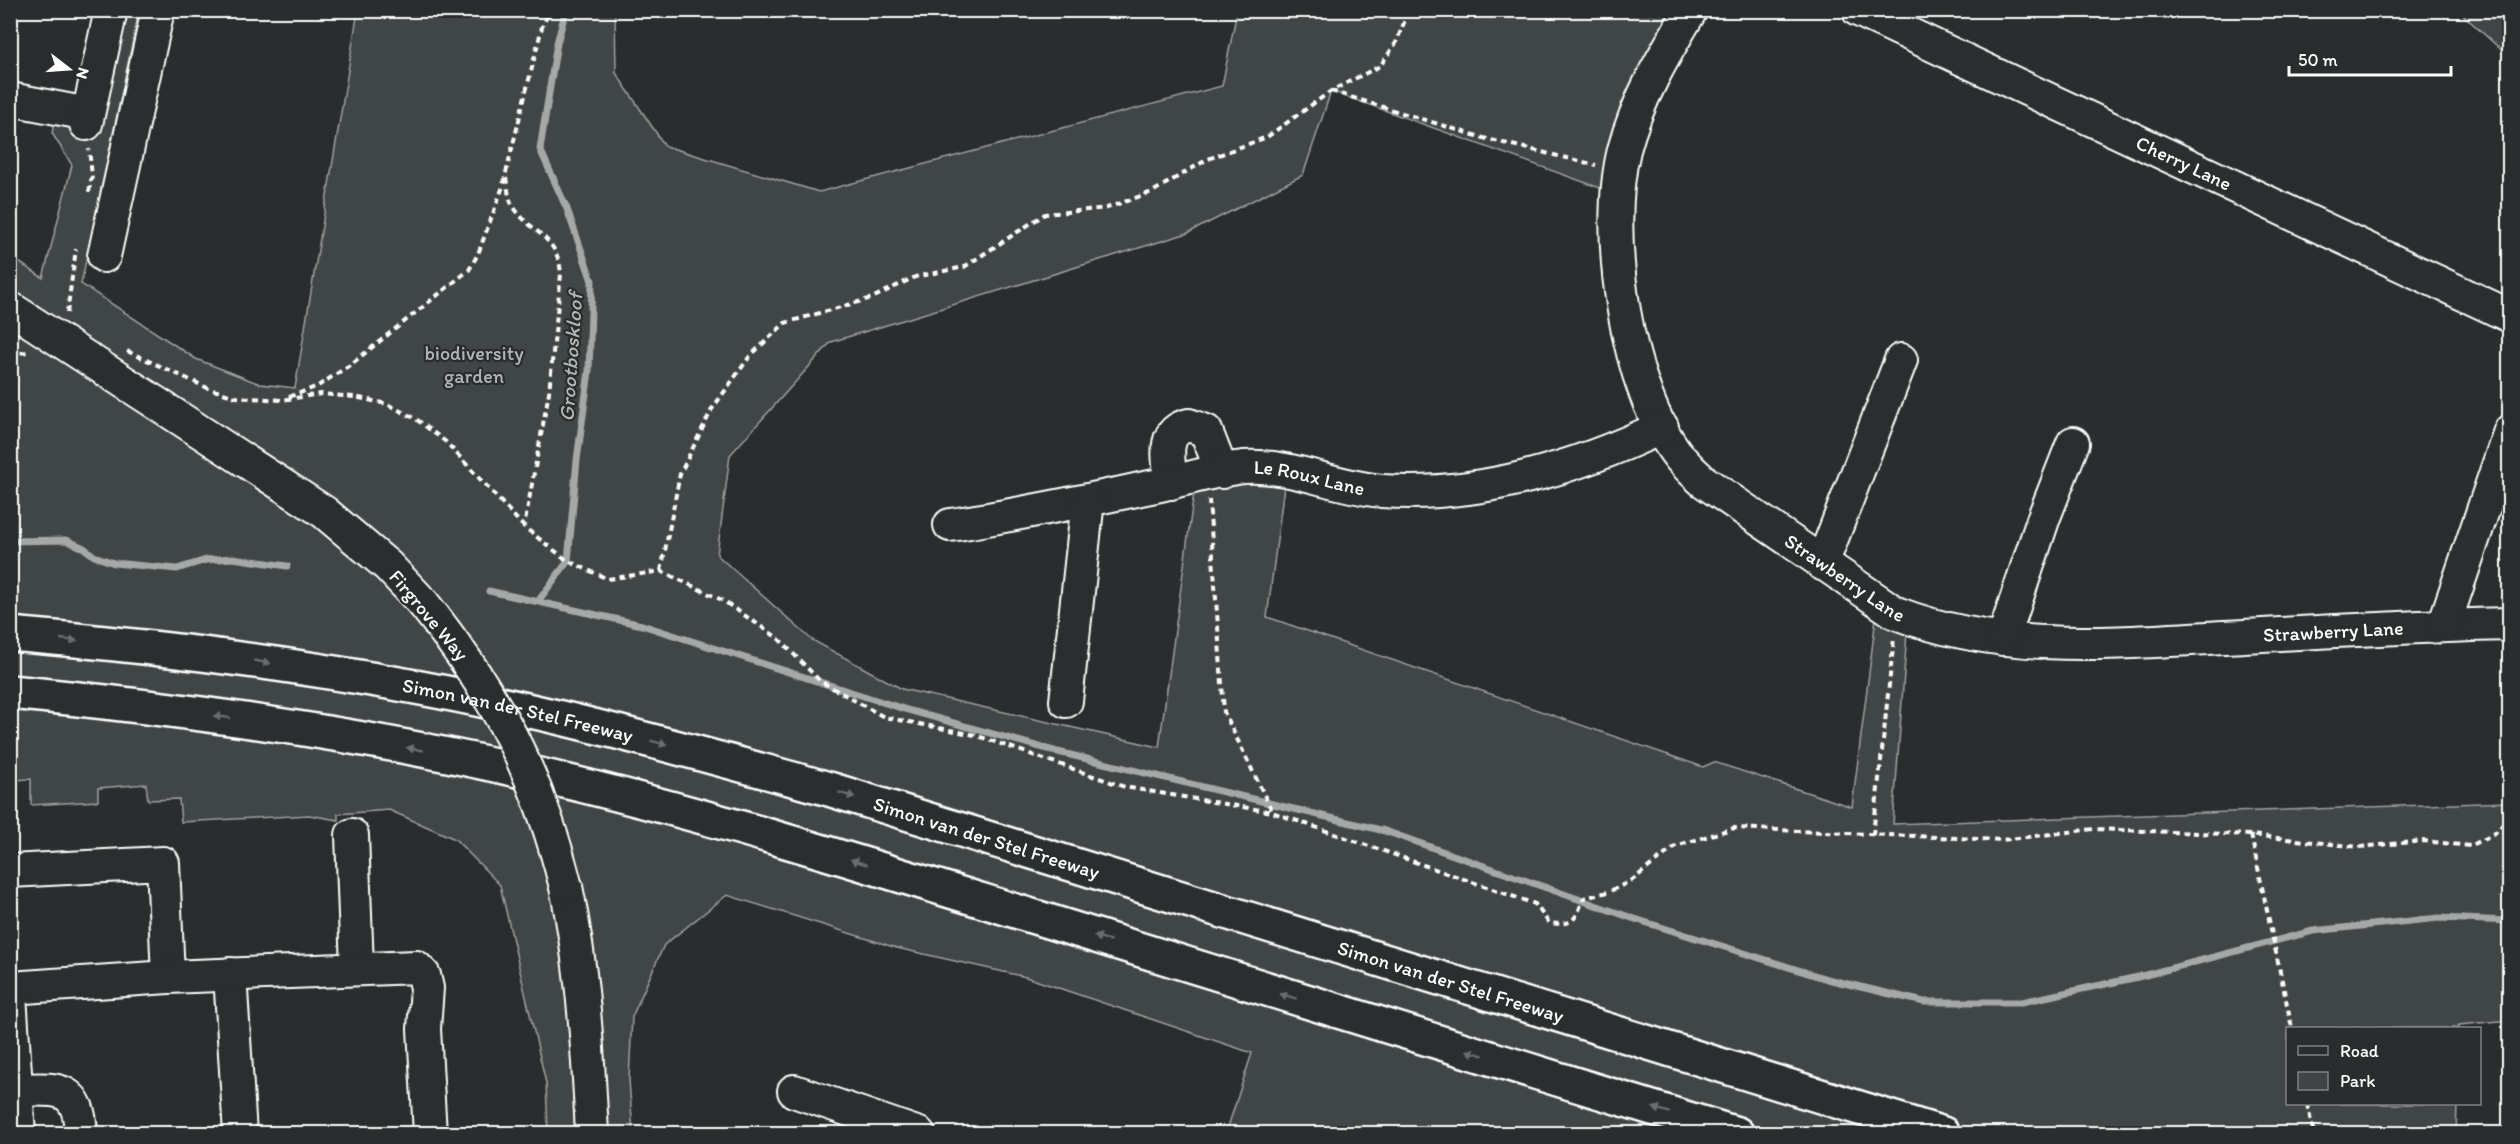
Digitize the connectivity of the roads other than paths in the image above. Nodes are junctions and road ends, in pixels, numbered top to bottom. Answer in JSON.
{"nodes":[{"id":1,"x":111,"y":10,"type":"edge"},
{"id":2,"x":158,"y":10,"type":"edge"},
{"id":3,"x":1691,"y":10,"type":"edge"},
{"id":4,"x":1858,"y":10,"type":"edge"},
{"id":5,"x":10,"y":99,"type":"edge"},
{"id":6,"x":91,"y":251,"type":"road end"},
{"id":7,"x":10,"y":308,"type":"edge"},
{"id":8,"x":2510,"y":316,"type":"edge"},
{"id":9,"x":1901,"y":360,"type":"dead end"},
{"id":10,"x":1662,"y":427,"type":"junction"},
{"id":11,"x":2510,"y":431,"type":"edge"},
{"id":12,"x":2073,"y":443,"type":"dead end"},
{"id":13,"x":1214,"y":474,"type":"junction"},
{"id":14,"x":1171,"y":483,"type":"junction"},
{"id":15,"x":1088,"y":500,"type":"junction"},
{"id":16,"x":951,"y":525,"type":"dead end"},
{"id":17,"x":1822,"y":564,"type":"junction"},
{"id":18,"x":2510,"y":624,"type":"edge"},
{"id":19,"x":2444,"y":625,"type":"junction"},
{"id":20,"x":10,"y":634,"type":"edge"},
{"id":21,"x":2003,"y":639,"type":"junction"},
{"id":22,"x":10,"y":692,"type":"edge"},
{"id":23,"x":1066,"y":701,"type":"dead end"},
{"id":24,"x":352,"y":835,"type":"dead end"},
{"id":25,"x":10,"y":871,"type":"edge"},
{"id":26,"x":357,"y":968,"type":"junction"},
{"id":27,"x":230,"y":974,"type":"junction"},
{"id":28,"x":168,"y":977,"type":"junction"},
{"id":29,"x":10,"y":988,"type":"edge"},
{"id":30,"x":10,"y":995,"type":"edge"},
{"id":31,"x":17,"y":1090,"type":"junction"},
{"id":32,"x":794,"y":1091,"type":"dead end"},
{"id":33,"x":19,"y":1134,"type":"edge"},
{"id":34,"x":81,"y":1134,"type":"edge"},
{"id":35,"x":240,"y":1134,"type":"edge"},
{"id":36,"x":430,"y":1134,"type":"edge"},
{"id":37,"x":592,"y":1134,"type":"edge"},
{"id":38,"x":919,"y":1134,"type":"edge"},
{"id":39,"x":1737,"y":1134,"type":"edge"},
{"id":40,"x":1943,"y":1134,"type":"edge"}],
"edges":[{"from":1,"to":5,"type":"street"},
{"from":2,"to":6,"type":"street"},
{"from":3,"to":10,"type":"street","name":"Strawberry Lane"},
{"from":4,"to":8,"type":"street","name":"Cherry Lane"},
{"from":7,"to":37,"type":"street","name":"Firgrove Way","bridge":true},
{"from":9,"to":17,"type":"street"},
{"from":10,"to":13,"type":"street","name":"Le Roux Lane"},
{"from":10,"to":17,"type":"street","name":"Strawberry Lane"},
{"from":11,"to":19,"type":"street"},
{"from":12,"to":21,"type":"street"},
{"from":13,"to":14,"type":"street","name":"Le Roux Lane"},
{"from":13,"to":14,"type":"street"},
{"from":14,"to":15,"type":"street","name":"Le Roux Lane"},
{"from":15,"to":16,"type":"street","name":"Le Roux Lane"},
{"from":15,"to":23,"type":"street"},
{"from":17,"to":21,"type":"street","name":"Strawberry Lane"},
{"from":18,"to":19,"type":"street","name":"Strawberry Lane"},
{"from":19,"to":21,"type":"street","name":"Strawberry Lane"},
{"from":20,"to":40,"type":"highway","name":"Simon van der Stel Freeway","one_way":true},
{"from":39,"to":22,"type":"highway","one_way":true},
{"from":24,"to":26,"type":"street"},
{"from":25,"to":28,"type":"street"},
{"from":26,"to":27,"type":"street"},
{"from":26,"to":36,"type":"street"},
{"from":27,"to":28,"type":"street"},
{"from":27,"to":35,"type":"street"},
{"from":28,"to":29,"type":"street"},
{"from":30,"to":31,"type":"street"},
{"from":31,"to":33,"type":"street"},
{"from":31,"to":34,"type":"street"},
{"from":32,"to":38,"type":"street"}]}
